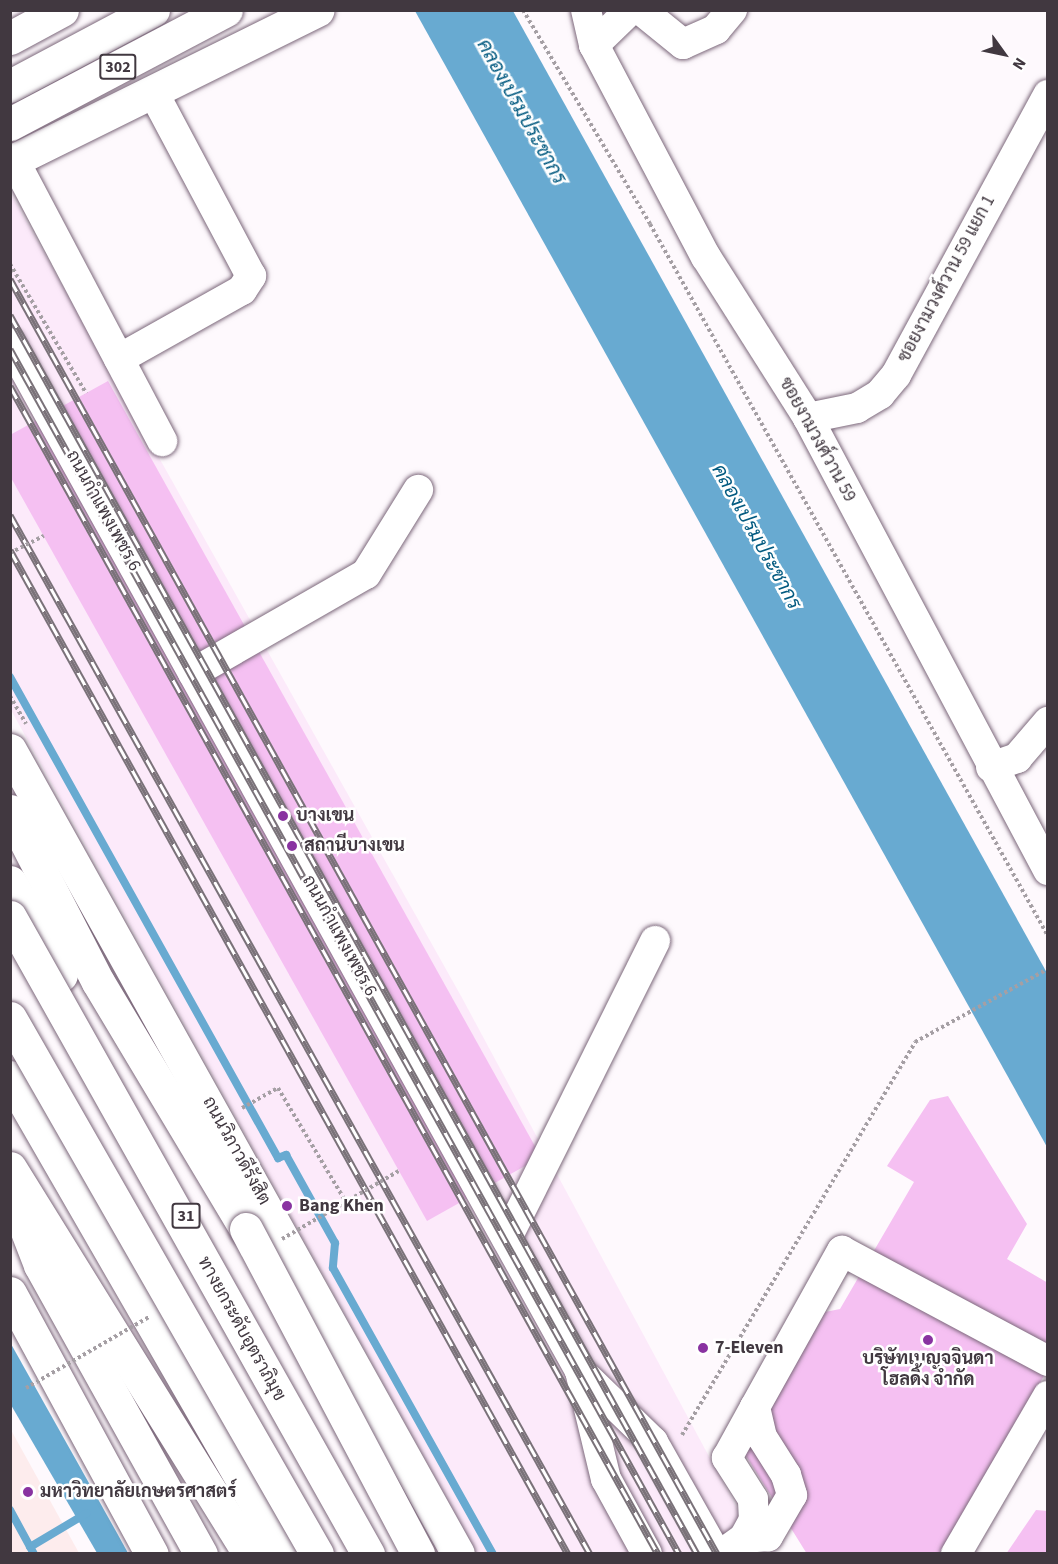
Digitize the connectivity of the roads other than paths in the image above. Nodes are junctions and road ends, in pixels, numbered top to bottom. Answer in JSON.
{"nodes":[{"id":1,"x":153,"y":10,"type":"edge"},
{"id":2,"x":226,"y":10,"type":"edge"},
{"id":3,"x":586,"y":10,"type":"edge"},
{"id":4,"x":630,"y":10,"type":"edge"},
{"id":5,"x":641,"y":10,"type":"edge"},
{"id":6,"x":732,"y":10,"type":"edge"},
{"id":7,"x":53,"y":15,"type":"edge"},
{"id":8,"x":304,"y":17,"type":"edge"},
{"id":9,"x":10,"y":38,"type":"edge"},
{"id":10,"x":594,"y":45,"type":"junction"},
{"id":11,"x":10,"y":47,"type":"edge"},
{"id":12,"x":10,"y":86,"type":"edge"},
{"id":13,"x":153,"y":92,"type":"junction"},
{"id":14,"x":10,"y":94,"type":"edge"},
{"id":15,"x":1047,"y":94,"type":"edge"},
{"id":16,"x":93,"y":119,"type":"junction"},
{"id":17,"x":10,"y":124,"type":"edge"},
{"id":18,"x":12,"y":161,"type":"edge"},
{"id":19,"x":10,"y":343,"type":"edge"},
{"id":20,"x":119,"y":359,"type":"junction"},
{"id":21,"x":808,"y":418,"type":"junction"},
{"id":22,"x":162,"y":441,"type":"dead end"},
{"id":23,"x":418,"y":490,"type":"dead end"},
{"id":24,"x":193,"y":673,"type":"junction"},
{"id":25,"x":1047,"y":722,"type":"edge"},
{"id":26,"x":10,"y":750,"type":"edge"},
{"id":27,"x":991,"y":766,"type":"junction"},
{"id":28,"x":10,"y":810,"type":"edge"},
{"id":29,"x":1047,"y":870,"type":"edge"},
{"id":30,"x":10,"y":882,"type":"edge"},
{"id":31,"x":10,"y":916,"type":"edge"},
{"id":32,"x":655,"y":941,"type":"dead end"},
{"id":33,"x":10,"y":1018,"type":"edge"},
{"id":34,"x":10,"y":1077,"type":"edge"},
{"id":35,"x":10,"y":1168,"type":"edge"},
{"id":36,"x":10,"y":1191,"type":"edge"},
{"id":37,"x":507,"y":1238,"type":"junction"},
{"id":38,"x":10,"y":1293,"type":"edge"},
{"id":39,"x":1047,"y":1361,"type":"edge"},
{"id":40,"x":580,"y":1371,"type":"junction"},
{"id":41,"x":1047,"y":1396,"type":"edge"},
{"id":42,"x":755,"y":1407,"type":"junction"},
{"id":43,"x":786,"y":1475,"type":"junction"},
{"id":44,"x":753,"y":1499,"type":"junction"},
{"id":45,"x":733,"y":1546,"type":"edge"},
{"id":46,"x":152,"y":1554,"type":"edge"},
{"id":47,"x":201,"y":1554,"type":"edge"},
{"id":48,"x":249,"y":1554,"type":"edge"},
{"id":49,"x":285,"y":1554,"type":"edge"},
{"id":50,"x":317,"y":1554,"type":"edge"},
{"id":51,"x":355,"y":1554,"type":"edge"},
{"id":52,"x":368,"y":1554,"type":"edge"},
{"id":53,"x":418,"y":1554,"type":"edge"},
{"id":54,"x":458,"y":1554,"type":"edge"},
{"id":55,"x":647,"y":1554,"type":"edge"},
{"id":56,"x":716,"y":1554,"type":"edge"},
{"id":57,"x":956,"y":1554,"type":"edge"}],
"edges":[{"from":1,"to":12,"type":"main road","number":"302"},
{"from":2,"to":17,"type":"main road","number":"302","bridge":true},
{"from":3,"to":10,"type":"street","name":"ซอยงามวงศ์วาน 59"},
{"from":4,"to":10,"type":"street"},
{"from":5,"to":6,"type":"street"},
{"from":7,"to":9,"type":"main road"},
{"from":7,"to":11,"type":"main road"},
{"from":8,"to":13,"type":"main road"},
{"from":10,"to":21,"type":"street","name":"ซอยงามวงศ์วาน 59"},
{"from":13,"to":16,"type":"main road"},
{"from":13,"to":20,"type":"street"},
{"from":14,"to":16,"type":"main road"},
{"from":15,"to":21,"type":"street","name":"ซอยงามวงศ์วาน 59 แยก 1"},
{"from":16,"to":18,"type":"main road"},
{"from":18,"to":20,"type":"street"},
{"from":19,"to":24,"type":"street","name":"ถนนกำแพงเพชร 6"},
{"from":20,"to":22,"type":"street"},
{"from":21,"to":27,"type":"street","name":"ซอยงามวงศ์วาน 59"},
{"from":23,"to":24,"type":"street"},
{"from":24,"to":37,"type":"street","name":"ถนนกำแพงเพชร 6"},
{"from":25,"to":27,"type":"street"},
{"from":26,"to":54,"type":"main road","name":"ถนนวิภาวดีรังสิต"},
{"from":27,"to":29,"type":"street","name":"ซอยงามวงศ์วาน 59"},
{"from":28,"to":53,"type":"main road","bridge":true},
{"from":30,"to":51,"type":"main road","number":"31"},
{"from":31,"to":52,"type":"main road","name":"ทางยกระดับอุตราภิมุข","number":"31","bridge":true},
{"from":32,"to":37,"type":"street"},
{"from":33,"to":50,"type":"main road","bridge":true},
{"from":34,"to":49,"type":"main road"},
{"from":35,"to":48,"type":"main road"},
{"from":36,"to":47,"type":"main road"},
{"from":37,"to":40,"type":"street","name":"ถนนกำแพงเพชร 6"},
{"from":38,"to":46,"type":"main road"},
{"from":39,"to":42,"type":"street"},
{"from":40,"to":55,"type":"street","name":"ถนนกำแพงเพชร 6"},
{"from":40,"to":56,"type":"street","name":"ถนนกำแพงเพชร 6"},
{"from":41,"to":57,"type":"street"},
{"from":42,"to":43,"type":"street"},
{"from":42,"to":44,"type":"street"},
{"from":43,"to":44,"type":"street"},
{"from":43,"to":45,"type":"street"},
{"from":44,"to":45,"type":"street"}]}
